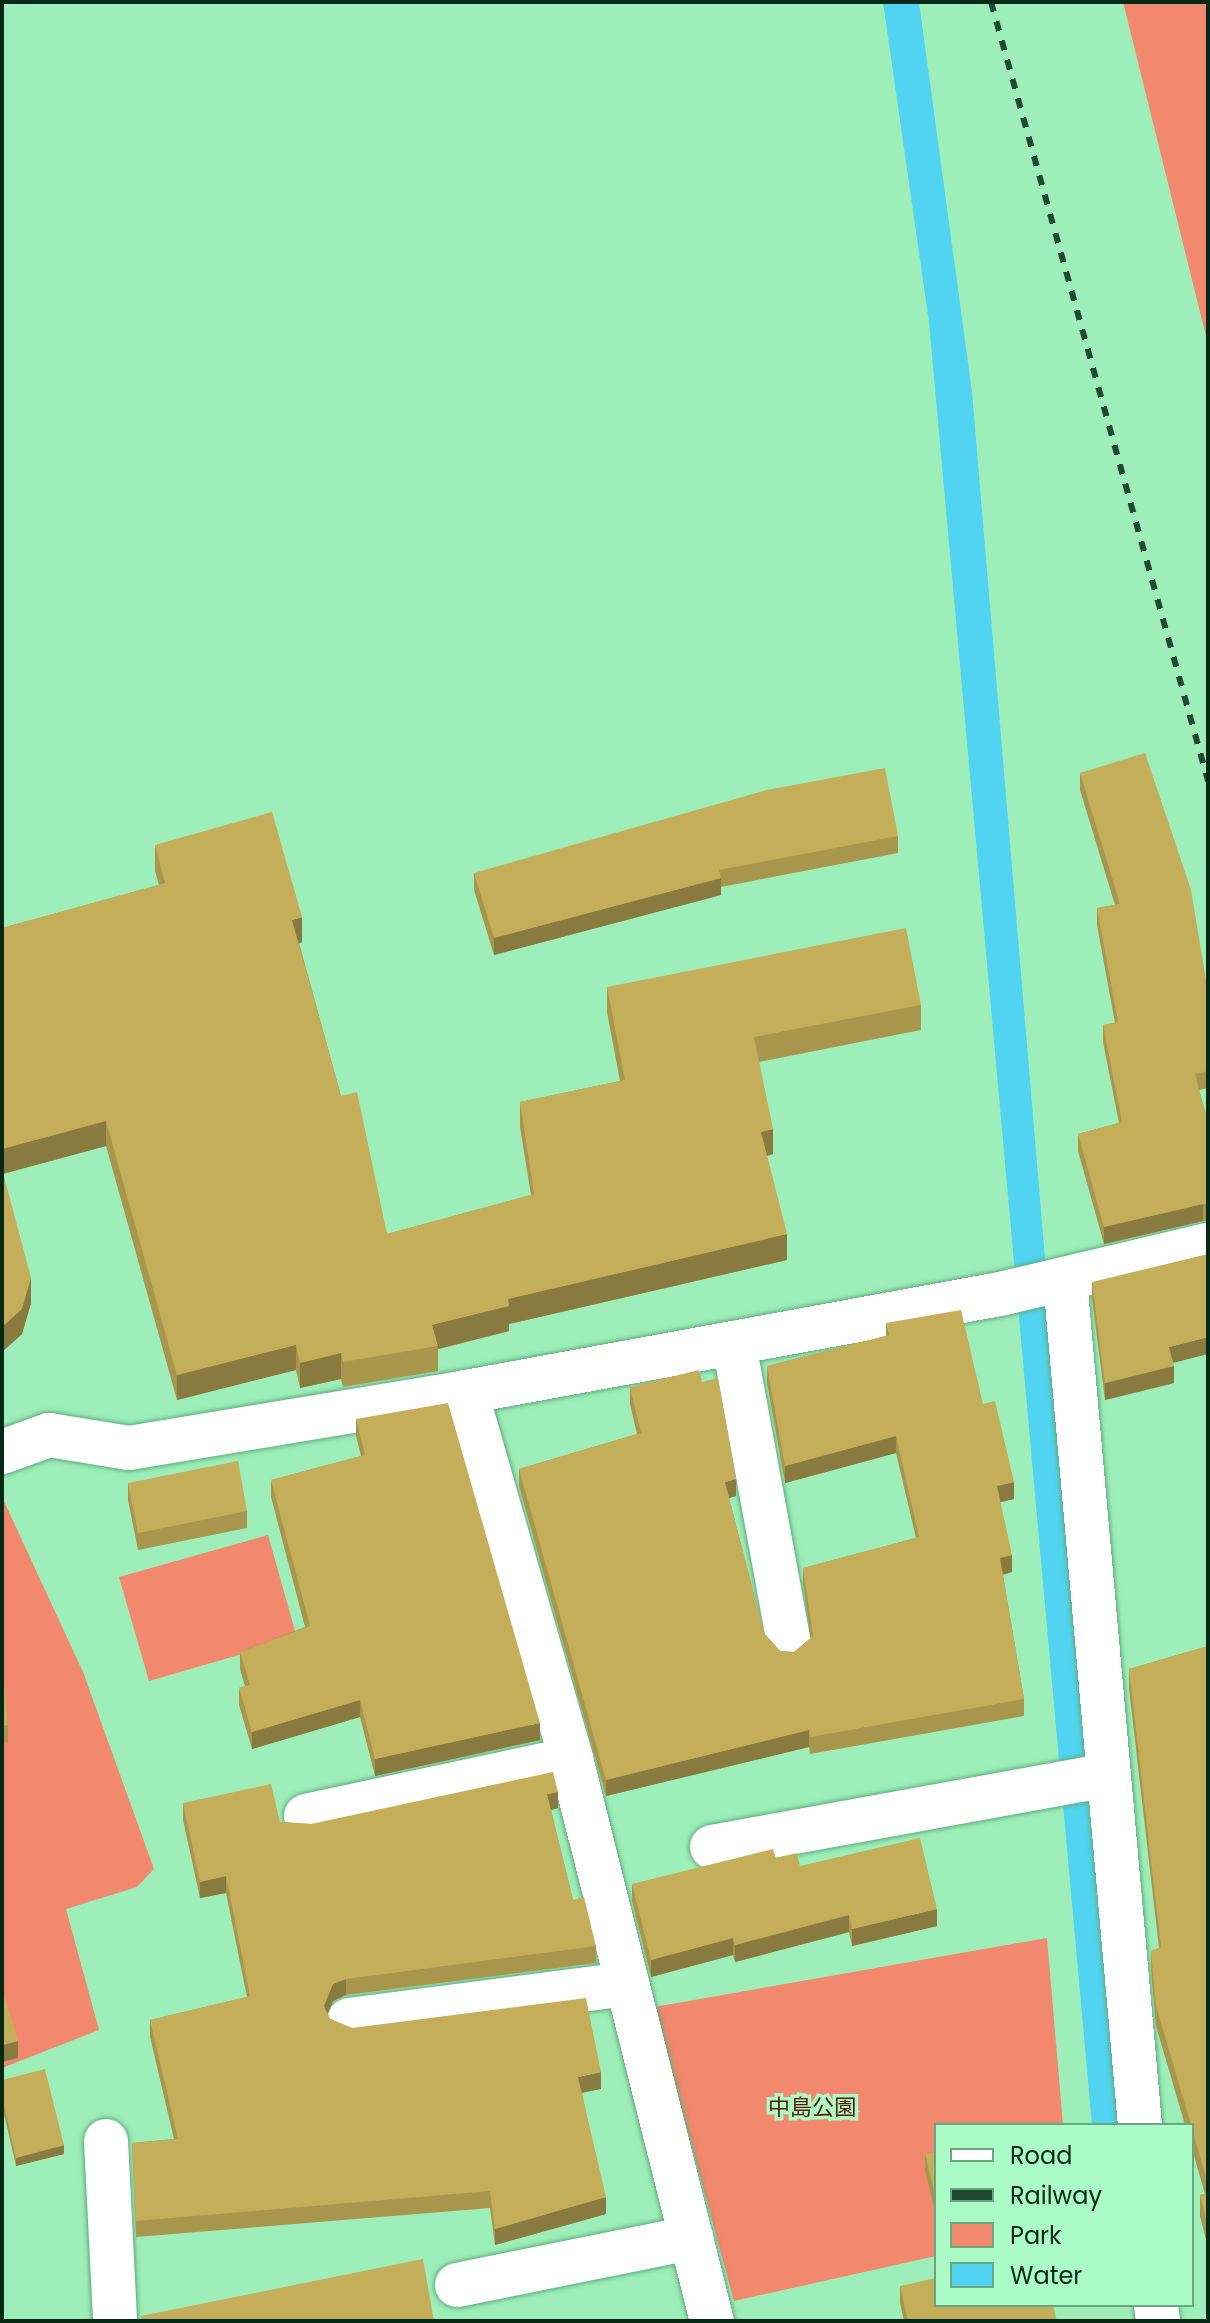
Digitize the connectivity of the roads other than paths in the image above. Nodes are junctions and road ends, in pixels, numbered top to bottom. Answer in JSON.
{"nodes":[{"id":1,"x":1208,"y":1245,"type":"edge"},
{"id":2,"x":1038,"y":1286,"type":"junction"},
{"id":3,"x":734,"y":1344,"type":"junction"},
{"id":4,"x":466,"y":1392,"type":"junction"},
{"id":5,"x":2,"y":1452,"type":"edge"},
{"id":6,"x":789,"y":1645,"type":"dead end"},
{"id":7,"x":571,"y":1759,"type":"junction"},
{"id":8,"x":1083,"y":1779,"type":"junction"},
{"id":9,"x":306,"y":1816,"type":"dead end"},
{"id":10,"x":712,"y":1847,"type":"dead end"},
{"id":11,"x":627,"y":1984,"type":"junction"},
{"id":12,"x":349,"y":2020,"type":"dead end"},
{"id":13,"x":1140,"y":2123,"type":"edge"},
{"id":14,"x":106,"y":2141,"type":"dead end"},
{"id":15,"x":691,"y":2238,"type":"junction"},
{"id":16,"x":457,"y":2285,"type":"dead end"},
{"id":17,"x":115,"y":2321,"type":"edge"},
{"id":18,"x":712,"y":2321,"type":"edge"}],
"edges":[{"from":1,"to":2,"type":"street"},
{"from":2,"to":3,"type":"street"},
{"from":2,"to":8,"type":"street"},
{"from":3,"to":4,"type":"street"},
{"from":3,"to":6,"type":"street"},
{"from":4,"to":5,"type":"street"},
{"from":4,"to":7,"type":"street"},
{"from":7,"to":9,"type":"street"},
{"from":7,"to":11,"type":"street"},
{"from":8,"to":10,"type":"street"},
{"from":8,"to":13,"type":"street"},
{"from":11,"to":12,"type":"street"},
{"from":11,"to":15,"type":"street"},
{"from":14,"to":17,"type":"street"},
{"from":15,"to":16,"type":"street"},
{"from":15,"to":18,"type":"street"}]}
